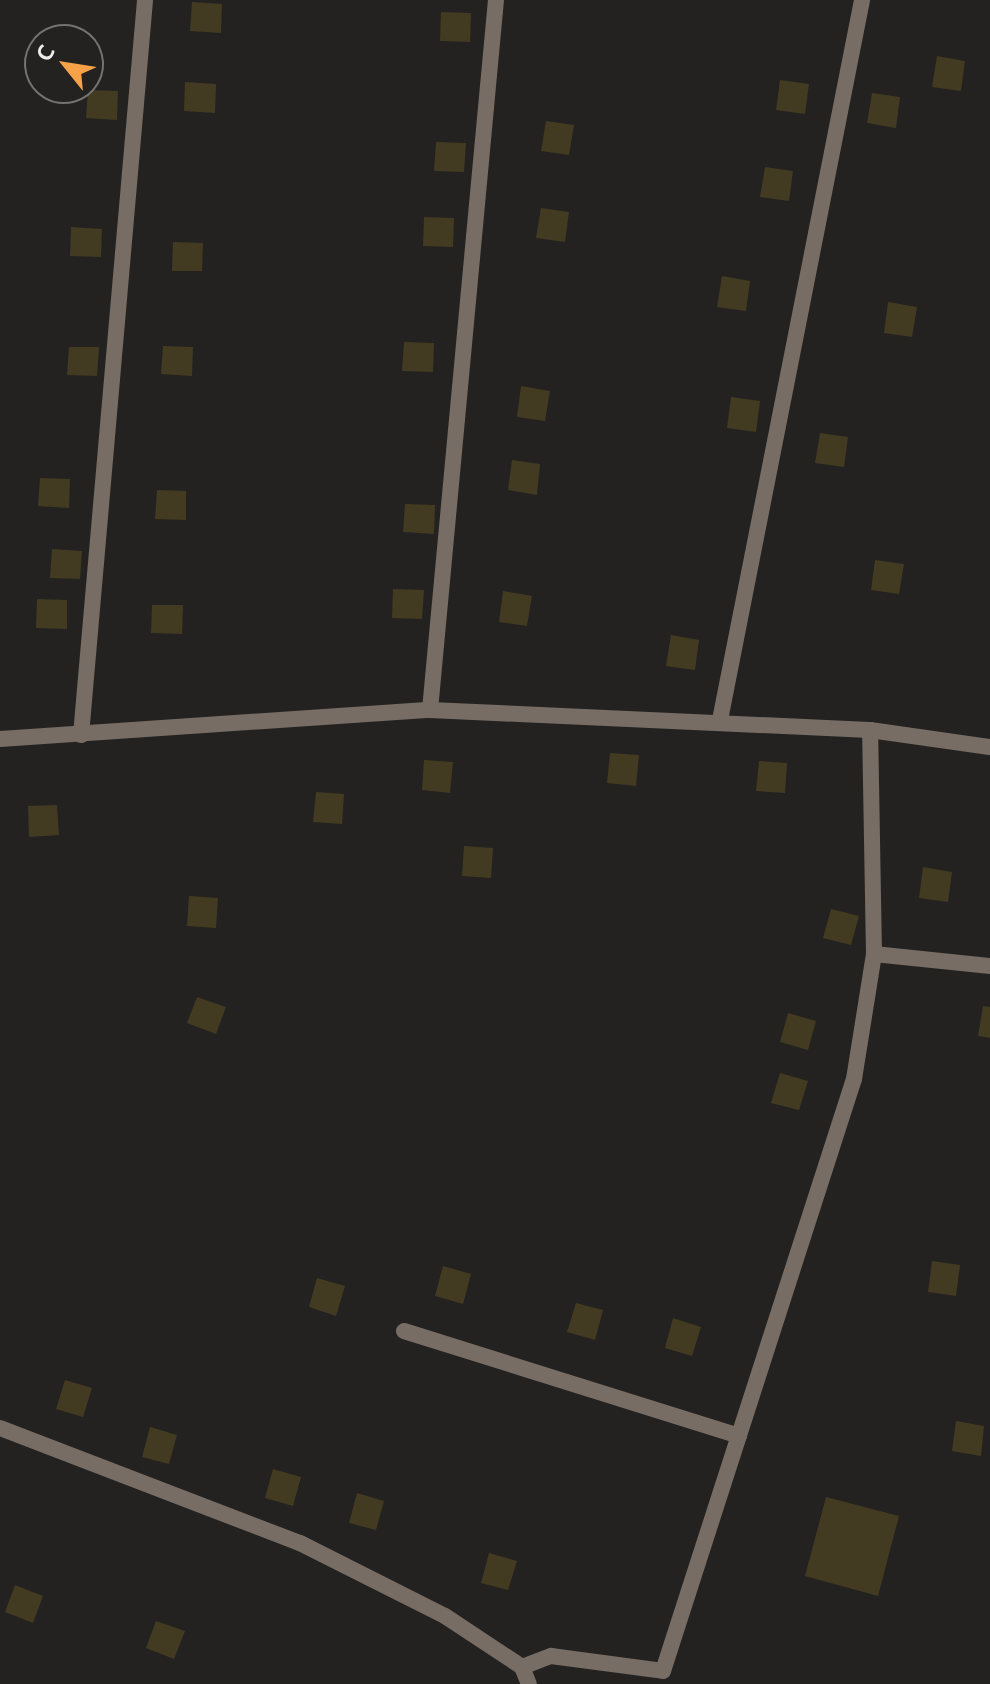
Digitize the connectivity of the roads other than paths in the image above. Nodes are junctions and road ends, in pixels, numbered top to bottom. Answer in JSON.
{"nodes":[{"id":1,"x":145,"y":0,"type":"edge"},
{"id":2,"x":496,"y":0,"type":"edge"},
{"id":3,"x":862,"y":0,"type":"edge"},
{"id":4,"x":430,"y":710,"type":"junction"},
{"id":5,"x":720,"y":720,"type":"junction"},
{"id":6,"x":870,"y":730,"type":"junction"},
{"id":7,"x":81,"y":735,"type":"junction"},
{"id":8,"x":0,"y":739,"type":"edge"},
{"id":9,"x":990,"y":747,"type":"edge"},
{"id":10,"x":874,"y":954,"type":"junction"},
{"id":11,"x":990,"y":966,"type":"edge"},
{"id":12,"x":404,"y":1331,"type":"dead end"},
{"id":13,"x":0,"y":1428,"type":"edge"},
{"id":14,"x":739,"y":1436,"type":"junction"},
{"id":15,"x":522,"y":1667,"type":"junction"},
{"id":16,"x":529,"y":1684,"type":"edge"}],
"edges":[{"from":1,"to":7,"type":"street"},
{"from":2,"to":4,"type":"street"},
{"from":3,"to":5,"type":"street"},
{"from":4,"to":5,"type":"street"},
{"from":4,"to":7,"type":"street"},
{"from":5,"to":6,"type":"street"},
{"from":6,"to":9,"type":"street"},
{"from":6,"to":10,"type":"street"},
{"from":7,"to":8,"type":"street"},
{"from":10,"to":11,"type":"street"},
{"from":10,"to":14,"type":"street"},
{"from":12,"to":14,"type":"street"},
{"from":13,"to":15,"type":"street"},
{"from":14,"to":15,"type":"street"},
{"from":15,"to":16,"type":"street"}]}
